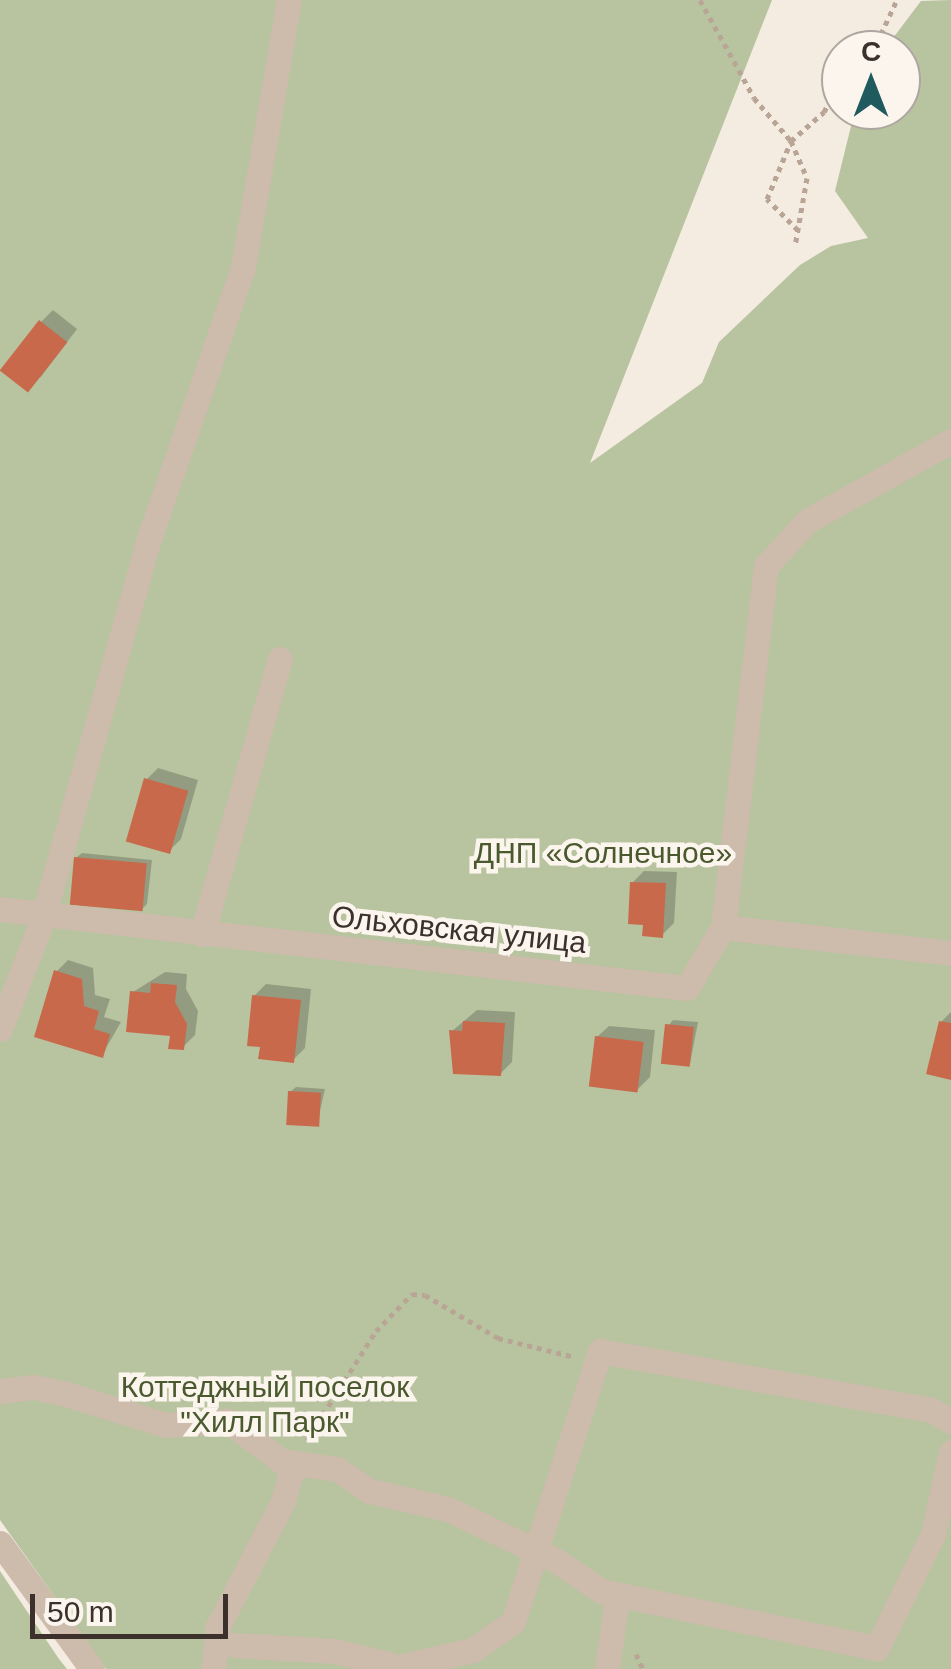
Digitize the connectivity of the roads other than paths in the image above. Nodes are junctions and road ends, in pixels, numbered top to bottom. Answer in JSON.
{"nodes":[{"id":1,"x":289,"y":0,"type":"edge"},
{"id":2,"x":951,"y":441,"type":"edge"},
{"id":3,"x":280,"y":658,"type":"dead end"},
{"id":4,"x":0,"y":909,"type":"edge"},
{"id":5,"x":42,"y":918,"type":"junction"},
{"id":6,"x":723,"y":928,"type":"junction"},
{"id":7,"x":202,"y":934,"type":"junction"},
{"id":8,"x":951,"y":954,"type":"edge"},
{"id":9,"x":0,"y":1030,"type":"edge"},
{"id":10,"x":0,"y":1391,"type":"edge"},
{"id":11,"x":951,"y":1420,"type":"edge"},
{"id":12,"x":951,"y":1452,"type":"edge"},
{"id":13,"x":294,"y":1463,"type":"junction"},
{"id":14,"x":0,"y":1543,"type":"edge"},
{"id":15,"x":534,"y":1550,"type":"junction"},
{"id":16,"x":617,"y":1596,"type":"junction"},
{"id":17,"x":216,"y":1656,"type":"edge"},
{"id":18,"x":348,"y":1664,"type":"edge"},
{"id":19,"x":389,"y":1667,"type":"edge"},
{"id":20,"x":92,"y":1669,"type":"edge"},
{"id":21,"x":607,"y":1669,"type":"edge"}],
"edges":[{"from":1,"to":5,"type":"street"},
{"from":2,"to":6,"type":"street"},
{"from":3,"to":7,"type":"street"},
{"from":4,"to":5,"type":"street","name":"Ольховская улица"},
{"from":5,"to":7,"type":"street","name":"Ольховская улица"},
{"from":5,"to":9,"type":"street"},
{"from":6,"to":7,"type":"street","name":"Ольховская улица"},
{"from":6,"to":8,"type":"street"},
{"from":10,"to":13,"type":"street"},
{"from":11,"to":15,"type":"street"},
{"from":12,"to":16,"type":"street"},
{"from":13,"to":15,"type":"street"},
{"from":13,"to":17,"type":"street"},
{"from":14,"to":20,"type":"street"},
{"from":15,"to":16,"type":"street"},
{"from":15,"to":19,"type":"street"},
{"from":16,"to":21,"type":"street"},
{"from":17,"to":18,"type":"street"},
{"from":18,"to":19,"type":"street"}]}
